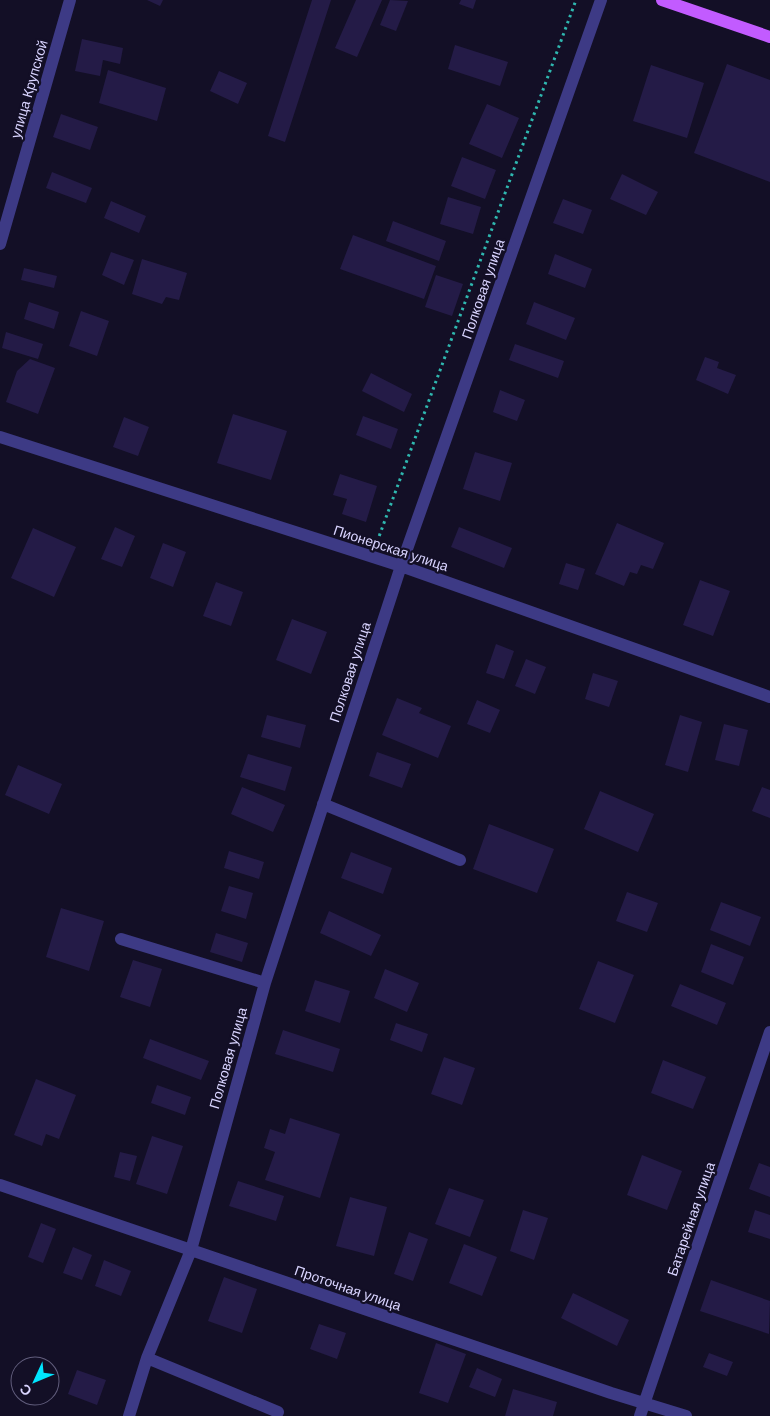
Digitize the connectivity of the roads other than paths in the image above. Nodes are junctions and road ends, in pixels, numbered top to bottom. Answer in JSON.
{"nodes":[{"id":1,"x":70,"y":0,"type":"edge"},
{"id":2,"x":601,"y":0,"type":"edge"},
{"id":3,"x":662,"y":0,"type":"edge"},
{"id":4,"x":770,"y":37,"type":"edge"},
{"id":5,"x":0,"y":244,"type":"edge"},
{"id":6,"x":0,"y":437,"type":"edge"},
{"id":7,"x":401,"y":566,"type":"junction"},
{"id":8,"x":770,"y":696,"type":"edge"},
{"id":9,"x":323,"y":804,"type":"junction"},
{"id":10,"x":460,"y":860,"type":"dead end"},
{"id":11,"x":121,"y":939,"type":"dead end"},
{"id":12,"x":265,"y":983,"type":"junction"},
{"id":13,"x":770,"y":1032,"type":"edge"},
{"id":14,"x":0,"y":1185,"type":"edge"},
{"id":15,"x":191,"y":1250,"type":"junction"},
{"id":16,"x":147,"y":1358,"type":"junction"},
{"id":17,"x":642,"y":1410,"type":"edge"},
{"id":18,"x":278,"y":1412,"type":"dead end"},
{"id":19,"x":129,"y":1416,"type":"edge"},
{"id":20,"x":686,"y":1416,"type":"edge"}],
"edges":[{"from":1,"to":5,"type":"street","name":"улица Крупской"},
{"from":2,"to":7,"type":"street","name":"Полковая улица"},
{"from":3,"to":4,"type":"main road"},
{"from":6,"to":7,"type":"street","name":"Пионерская улица"},
{"from":7,"to":8,"type":"street","name":"Пионерская улица"},
{"from":7,"to":9,"type":"street","name":"Полковая улица"},
{"from":9,"to":10,"type":"street"},
{"from":9,"to":12,"type":"street","name":"Полковая улица"},
{"from":11,"to":12,"type":"street"},
{"from":12,"to":15,"type":"street","name":"Полковая улица"},
{"from":13,"to":17,"type":"street","name":"Батарейная улица"},
{"from":14,"to":15,"type":"street","name":"Проточная улица"},
{"from":15,"to":16,"type":"street","name":"Полковая улица"},
{"from":15,"to":17,"type":"street","name":"Проточная улица"},
{"from":16,"to":18,"type":"street"},
{"from":16,"to":19,"type":"street","name":"Полковая улица"},
{"from":17,"to":20,"type":"street","name":"Проточная улица"}]}
